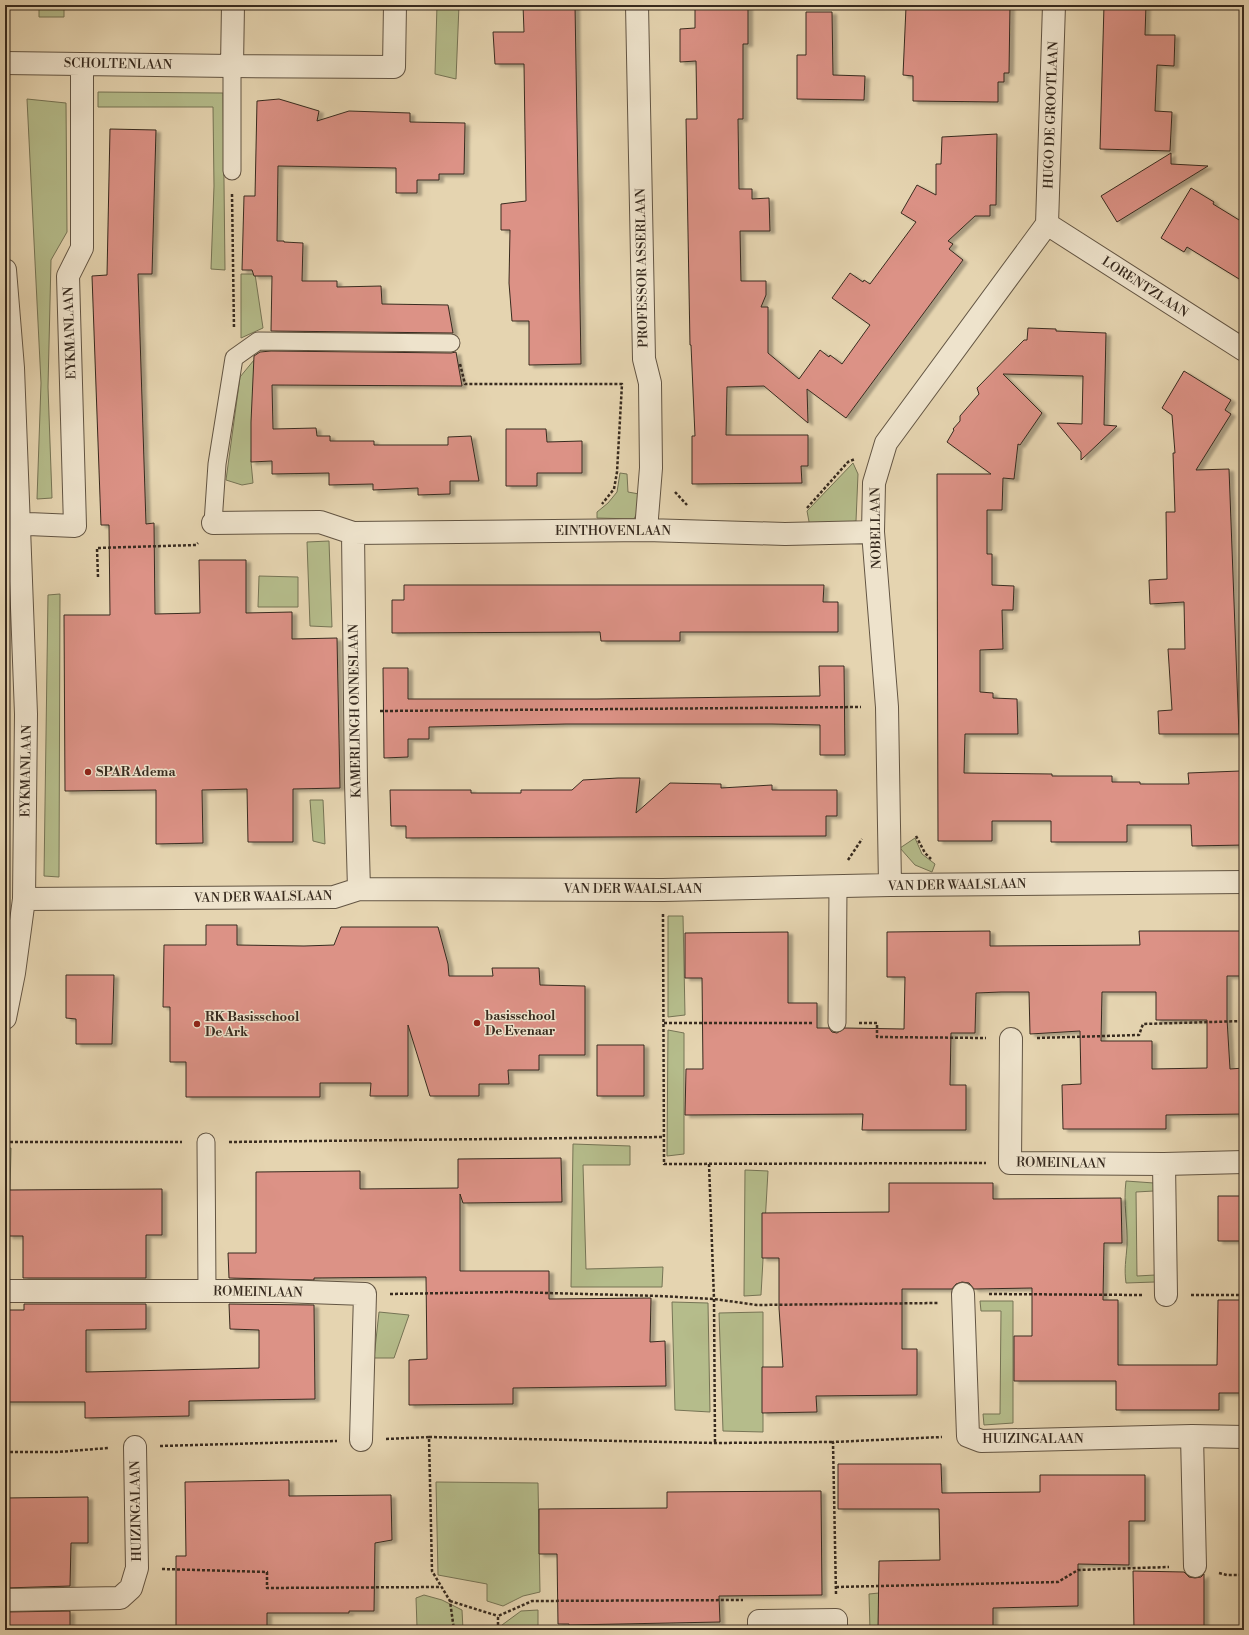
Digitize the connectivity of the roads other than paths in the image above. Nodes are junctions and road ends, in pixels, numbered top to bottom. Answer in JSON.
{"nodes":[{"id":1,"x":233,"y":5,"type":"edge"},
{"id":2,"x":395,"y":5,"type":"edge"},
{"id":3,"x":637,"y":5,"type":"edge"},
{"id":4,"x":1054,"y":5,"type":"edge"},
{"id":5,"x":5,"y":64,"type":"edge"},
{"id":6,"x":82,"y":64,"type":"junction"},
{"id":7,"x":232,"y":66,"type":"junction"},
{"id":8,"x":232,"y":171,"type":"road end"},
{"id":9,"x":1047,"y":224,"type":"junction"},
{"id":10,"x":5,"y":270,"type":"edge"},
{"id":11,"x":452,"y":343,"type":"road end"},
{"id":12,"x":1244,"y":350,"type":"edge"},
{"id":13,"x":213,"y":523,"type":"joint"},
{"id":14,"x":12,"y":524,"type":"edge"},
{"id":15,"x":646,"y":530,"type":"junction"},
{"id":16,"x":873,"y":532,"type":"junction"},
{"id":17,"x":353,"y":533,"type":"junction"},
{"id":18,"x":1244,"y":882,"type":"edge"},
{"id":19,"x":890,"y":885,"type":"junction"},
{"id":20,"x":838,"y":887,"type":"junction"},
{"id":21,"x":359,"y":889,"type":"junction"},
{"id":22,"x":24,"y":900,"type":"junction"},
{"id":23,"x":5,"y":1018,"type":"edge"},
{"id":24,"x":837,"y":1023,"type":"road end"},
{"id":25,"x":1011,"y":1039,"type":"road end"},
{"id":26,"x":206,"y":1142,"type":"road end"},
{"id":27,"x":1244,"y":1162,"type":"edge"},
{"id":28,"x":1164,"y":1164,"type":"junction"},
{"id":29,"x":5,"y":1291,"type":"edge"},
{"id":30,"x":207,"y":1291,"type":"junction"},
{"id":31,"x":1166,"y":1295,"type":"road end"},
{"id":32,"x":963,"y":1298,"type":"road end"},
{"id":33,"x":1192,"y":1436,"type":"junction"},
{"id":34,"x":1244,"y":1437,"type":"edge"},
{"id":35,"x":360,"y":1440,"type":"road end"},
{"id":36,"x":135,"y":1447,"type":"road end"},
{"id":37,"x":1195,"y":1566,"type":"road end"},
{"id":38,"x":5,"y":1600,"type":"edge"},
{"id":39,"x":836,"y":1625,"type":"edge"},
{"id":40,"x":759,"y":1630,"type":"edge"}],
"edges":[{"from":1,"to":7,"type":"street"},
{"from":2,"to":7,"type":"street","name":"SCHOLTENLAAN"},
{"from":3,"to":15,"type":"street","name":"PROFESSOR ASSERLAAN"},
{"from":4,"to":9,"type":"street","name":"HUGO DE GROOTLAAN"},
{"from":5,"to":6,"type":"street","name":"SCHOLTENLAAN"},
{"from":6,"to":7,"type":"street","name":"SCHOLTENLAAN"},
{"from":6,"to":14,"type":"street","name":"EYKMANLAAN"},
{"from":7,"to":8,"type":"lane"},
{"from":9,"to":12,"type":"street","name":"LORENTZLAAN"},
{"from":9,"to":16,"type":"street","name":"NOBELLAAN"},
{"from":10,"to":14,"type":"street","name":"EYKMANLAAN"},
{"from":11,"to":13,"type":"lane"},
{"from":13,"to":17,"type":"street","name":"EINTHOVENLAAN"},
{"from":14,"to":22,"type":"street","name":"EYKMANLAAN"},
{"from":15,"to":16,"type":"street","name":"EINTHOVENLAAN"},
{"from":15,"to":17,"type":"street","name":"EINTHOVENLAAN"},
{"from":16,"to":19,"type":"street","name":"NOBELLAAN"},
{"from":17,"to":21,"type":"street","name":"KAMERLINGH ONNESLAAN"},
{"from":18,"to":19,"type":"street","name":"VAN DER WAALSLAAN"},
{"from":19,"to":20,"type":"street","name":"VAN DER WAALSLAAN"},
{"from":20,"to":21,"type":"street","name":"VAN DER WAALSLAAN"},
{"from":20,"to":24,"type":"lane"},
{"from":21,"to":22,"type":"street","name":"VAN DER WAALSLAAN"},
{"from":22,"to":23,"type":"street","name":"EYKMANLAAN"},
{"from":25,"to":28,"type":"street","name":"ROMEINLAAN"},
{"from":26,"to":30,"type":"lane"},
{"from":27,"to":28,"type":"street","name":"ROMEINLAAN"},
{"from":28,"to":31,"type":"street"},
{"from":29,"to":30,"type":"street","name":"ROMEINLAAN"},
{"from":30,"to":35,"type":"street","name":"ROMEINLAAN"},
{"from":32,"to":33,"type":"street","name":"HUIZINGALAAN"},
{"from":33,"to":34,"type":"street","name":"HUIZINGALAAN"},
{"from":33,"to":37,"type":"street"},
{"from":36,"to":38,"type":"street","name":"HUIZINGALAAN"},
{"from":39,"to":40,"type":"street"}]}
